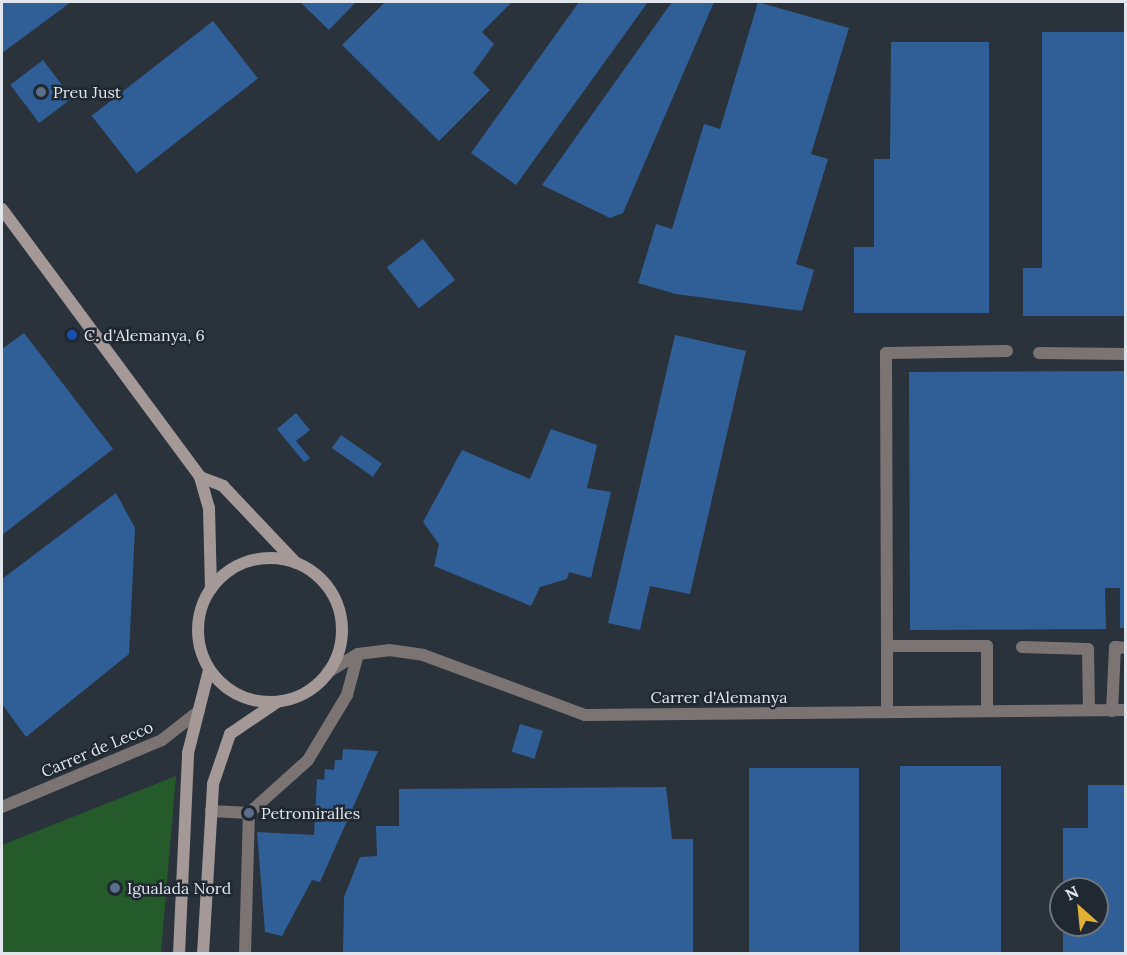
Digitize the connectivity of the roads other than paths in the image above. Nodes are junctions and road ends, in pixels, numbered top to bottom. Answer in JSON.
{"nodes":[{"id":1,"x":2,"y":209,"type":"edge"},
{"id":2,"x":1007,"y":351,"type":"dead end"},
{"id":3,"x":1039,"y":353,"type":"dead end"},
{"id":4,"x":1125,"y":354,"type":"edge"},
{"id":5,"x":200,"y":477,"type":"junction"},
{"id":6,"x":296,"y":563,"type":"junction"},
{"id":7,"x":211,"y":590,"type":"junction"},
{"id":8,"x":887,"y":646,"type":"junction"},
{"id":9,"x":1022,"y":647,"type":"dead end"},
{"id":10,"x":1125,"y":648,"type":"edge"},
{"id":11,"x":358,"y":654,"type":"junction"},
{"id":12,"x":209,"y":670,"type":"junction"},
{"id":13,"x":328,"y":672,"type":"junction"},
{"id":14,"x":278,"y":701,"type":"junction"},
{"id":15,"x":1089,"y":710,"type":"junction"},
{"id":16,"x":1125,"y":710,"type":"edge"},
{"id":17,"x":199,"y":711,"type":"junction"},
{"id":18,"x":987,"y":711,"type":"junction"},
{"id":19,"x":1112,"y":711,"type":"junction"},
{"id":20,"x":887,"y":712,"type":"junction"},
{"id":21,"x":2,"y":807,"type":"edge"},
{"id":22,"x":211,"y":812,"type":"junction"},
{"id":23,"x":249,"y":813,"type":"junction"},
{"id":24,"x":179,"y":954,"type":"edge"},
{"id":25,"x":203,"y":954,"type":"edge"},
{"id":26,"x":245,"y":954,"type":"edge"}],
"edges":[{"from":1,"to":5,"type":"street"},
{"from":2,"to":8,"type":"street"},
{"from":3,"to":4,"type":"street"},
{"from":5,"to":6,"type":"street"},
{"from":5,"to":7,"type":"street"},
{"from":6,"to":7,"type":"street"},
{"from":6,"to":13,"type":"street"},
{"from":7,"to":12,"type":"street"},
{"from":8,"to":18,"type":"street"},
{"from":8,"to":20,"type":"street"},
{"from":9,"to":15,"type":"street"},
{"from":10,"to":19,"type":"street"},
{"from":11,"to":13,"type":"street","name":"Carrer d'Alemanya"},
{"from":11,"to":20,"type":"street","name":"Carrer d'Alemanya"},
{"from":11,"to":23,"type":"street"},
{"from":12,"to":14,"type":"street"},
{"from":12,"to":17,"type":"street"},
{"from":13,"to":14,"type":"street"},
{"from":14,"to":22,"type":"street"},
{"from":15,"to":18,"type":"street","name":"Carrer d'Alemanya"},
{"from":15,"to":19,"type":"street","name":"Carrer d'Alemanya"},
{"from":16,"to":19,"type":"street","name":"Carrer d'Alemanya"},
{"from":17,"to":21,"type":"street","name":"Carrer de Lecco"},
{"from":17,"to":24,"type":"street"},
{"from":18,"to":20,"type":"street","name":"Carrer d'Alemanya"},
{"from":22,"to":23,"type":"street"},
{"from":22,"to":25,"type":"street"},
{"from":23,"to":26,"type":"street"}]}
